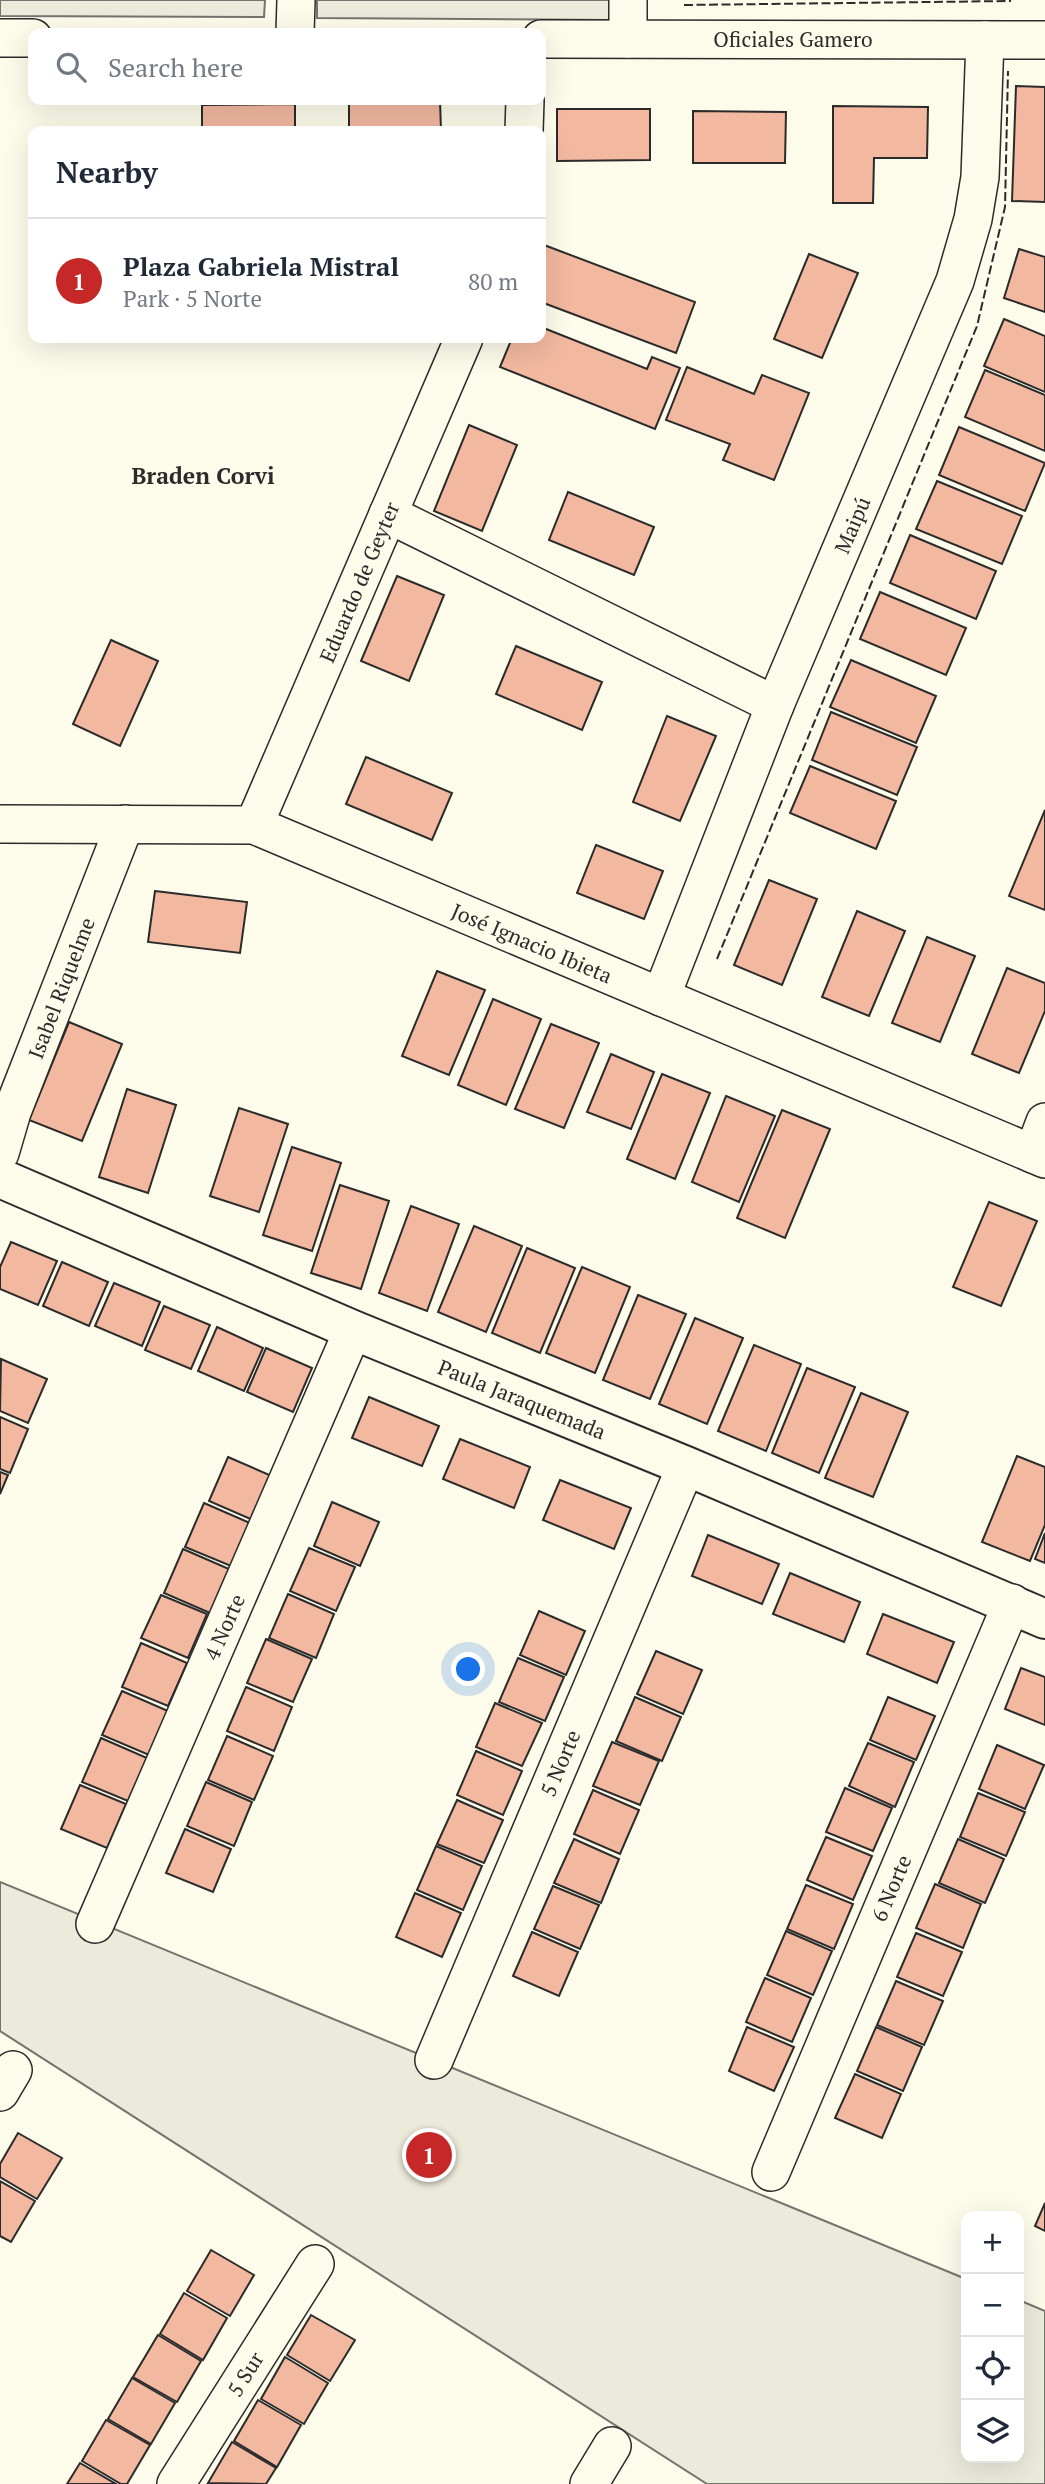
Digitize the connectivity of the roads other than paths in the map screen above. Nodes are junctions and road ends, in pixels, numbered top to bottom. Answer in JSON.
{"nodes":[{"id":1,"x":296,"y":0,"type":"edge"},
{"id":2,"x":628,"y":0,"type":"edge"},
{"id":3,"x":295,"y":28,"type":"edge"},
{"id":4,"x":0,"y":38,"type":"edge"},
{"id":5,"x":28,"y":38,"type":"edge"},
{"id":6,"x":546,"y":39,"type":"edge"},
{"id":7,"x":628,"y":39,"type":"junction"},
{"id":8,"x":985,"y":40,"type":"junction"},
{"id":9,"x":1045,"y":40,"type":"edge"},
{"id":10,"x":525,"y":105,"type":"edge"},
{"id":11,"x":524,"y":126,"type":"edge"},
{"id":12,"x":462,"y":343,"type":"edge"},
{"id":13,"x":388,"y":514,"type":"junction"},
{"id":14,"x":775,"y":705,"type":"junction"},
{"id":15,"x":0,"y":824,"type":"edge"},
{"id":16,"x":125,"y":824,"type":"junction"},
{"id":17,"x":254,"y":825,"type":"junction"},
{"id":18,"x":661,"y":997,"type":"junction"},
{"id":19,"x":1041,"y":1145,"type":"edge"},
{"id":20,"x":0,"y":1153,"type":"edge"},
{"id":21,"x":0,"y":1178,"type":"edge"},
{"id":22,"x":353,"y":1330,"type":"junction"},
{"id":23,"x":686,"y":1466,"type":"junction"},
{"id":24,"x":1028,"y":1611,"type":"edge"},
{"id":25,"x":95,"y":1924,"type":"dead end"},
{"id":26,"x":434,"y":2060,"type":"dead end"},
{"id":27,"x":771,"y":2172,"type":"dead end"},
{"id":28,"x":315,"y":2263,"type":"dead end"},
{"id":29,"x":612,"y":2446,"type":"dead end"},
{"id":30,"x":176,"y":2484,"type":"edge"},
{"id":31,"x":589,"y":2484,"type":"edge"}],
"edges":[{"from":1,"to":3,"type":"street"},
{"from":2,"to":7,"type":"street"},
{"from":4,"to":5,"type":"street"},
{"from":6,"to":7,"type":"street","name":"Oficiales Gamero"},
{"from":7,"to":8,"type":"street","name":"Oficiales Gamero"},
{"from":8,"to":9,"type":"street","name":"Oficiales Gamero"},
{"from":8,"to":14,"type":"street","name":"Maipú"},
{"from":10,"to":11,"type":"street"},
{"from":12,"to":13,"type":"street","name":"Eduardo de Geyter"},
{"from":13,"to":14,"type":"street"},
{"from":13,"to":17,"type":"street","name":"Eduardo de Geyter"},
{"from":14,"to":18,"type":"street","name":"Maipú"},
{"from":15,"to":16,"type":"street","name":"José Ignacio Ibieta"},
{"from":16,"to":17,"type":"street","name":"José Ignacio Ibieta"},
{"from":16,"to":20,"type":"street","name":"Isabel Riquelme"},
{"from":17,"to":18,"type":"street","name":"José Ignacio Ibieta"},
{"from":18,"to":19,"type":"street","name":"José Ignacio Ibieta"},
{"from":21,"to":22,"type":"street","name":"Paula Jaraquemada"},
{"from":22,"to":23,"type":"street","name":"Paula Jaraquemada"},
{"from":22,"to":25,"type":"street","name":"4 Norte"},
{"from":23,"to":24,"type":"street","name":"Paula Jaraquemada"},
{"from":23,"to":26,"type":"street","name":"5 Norte"},
{"from":24,"to":27,"type":"street","name":"6 Norte"},
{"from":28,"to":30,"type":"street","name":"5 Sur"},
{"from":29,"to":31,"type":"street"}]}
